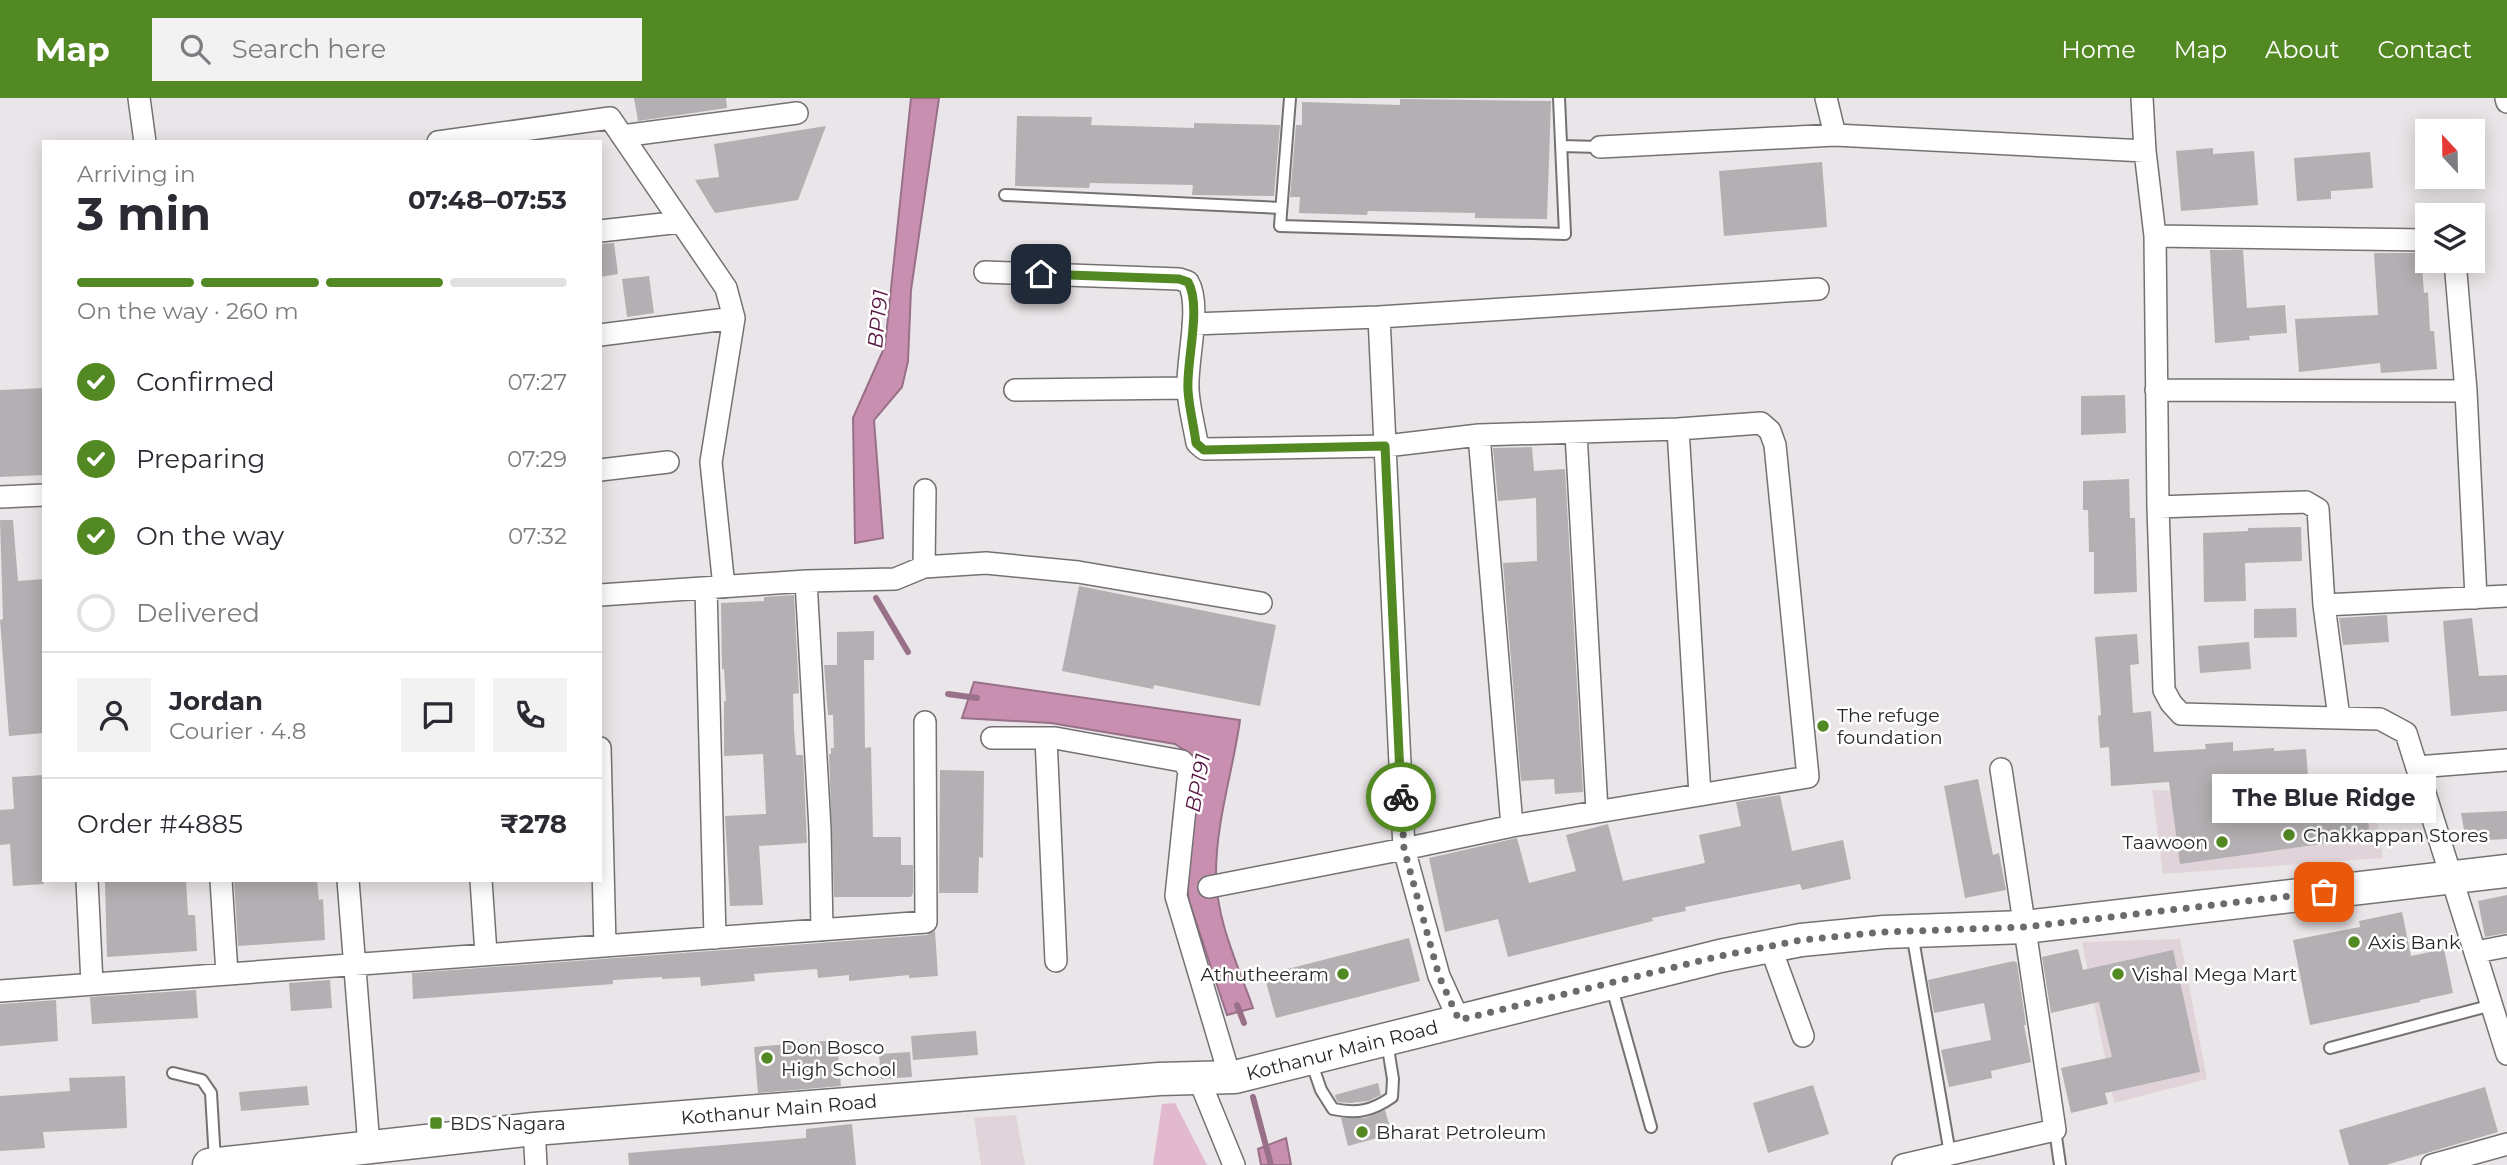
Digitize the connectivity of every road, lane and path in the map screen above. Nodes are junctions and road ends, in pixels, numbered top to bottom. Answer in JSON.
{"nodes":[{"id":1,"x":139,"y":98,"type":"edge"},
{"id":2,"x":1290,"y":98,"type":"edge"},
{"id":3,"x":1559,"y":98,"type":"edge"},
{"id":4,"x":1826,"y":98,"type":"edge"},
{"id":5,"x":2142,"y":98,"type":"edge"},
{"id":6,"x":797,"y":113,"type":"dead end"},
{"id":7,"x":1835,"y":135,"type":"junction"},
{"id":8,"x":622,"y":136,"type":"junction"},
{"id":9,"x":145,"y":140,"type":"edge"},
{"id":10,"x":452,"y":140,"type":"edge"},
{"id":11,"x":1561,"y":146,"type":"junction"},
{"id":12,"x":1600,"y":147,"type":"joint"},
{"id":13,"x":2145,"y":152,"type":"junction"},
{"id":14,"x":1005,"y":195,"type":"dead end"},
{"id":15,"x":1281,"y":208,"type":"junction"},
{"id":16,"x":681,"y":222,"type":"junction"},
{"id":17,"x":602,"y":231,"type":"edge"},
{"id":18,"x":2155,"y":236,"type":"junction"},
{"id":19,"x":2415,"y":240,"type":"edge"},
{"id":20,"x":985,"y":272,"type":"dead end"},
{"id":21,"x":2456,"y":273,"type":"edge"},
{"id":22,"x":1818,"y":289,"type":"dead end"},
{"id":23,"x":1379,"y":317,"type":"junction"},
{"id":24,"x":734,"y":318,"type":"junction"},
{"id":25,"x":1193,"y":324,"type":"junction"},
{"id":26,"x":602,"y":335,"type":"edge"},
{"id":27,"x":1188,"y":388,"type":"junction"},
{"id":28,"x":1015,"y":390,"type":"dead end"},
{"id":29,"x":2156,"y":390,"type":"junction"},
{"id":30,"x":2466,"y":391,"type":"junction"},
{"id":31,"x":1678,"y":429,"type":"junction"},
{"id":32,"x":1576,"y":433,"type":"junction"},
{"id":33,"x":1479,"y":435,"type":"junction"},
{"id":34,"x":1385,"y":446,"type":"junction"},
{"id":35,"x":668,"y":462,"type":"dead end"},
{"id":36,"x":602,"y":467,"type":"edge"},
{"id":37,"x":925,"y":490,"type":"dead end"},
{"id":38,"x":42,"y":495,"type":"edge"},
{"id":39,"x":0,"y":497,"type":"edge"},
{"id":40,"x":2158,"y":507,"type":"junction"},
{"id":41,"x":924,"y":567,"type":"junction"},
{"id":42,"x":806,"y":581,"type":"junction"},
{"id":43,"x":715,"y":587,"type":"junction"},
{"id":44,"x":602,"y":595,"type":"edge"},
{"id":45,"x":2507,"y":596,"type":"edge"},
{"id":46,"x":2476,"y":598,"type":"junction"},
{"id":47,"x":1261,"y":603,"type":"dead end"},
{"id":48,"x":2324,"y":606,"type":"junction"},
{"id":49,"x":2339,"y":718,"type":"junction"},
{"id":50,"x":925,"y":722,"type":"dead end"},
{"id":51,"x":992,"y":738,"type":"dead end"},
{"id":52,"x":1046,"y":738,"type":"junction"},
{"id":53,"x":2507,"y":760,"type":"edge"},
{"id":54,"x":2417,"y":767,"type":"junction"},
{"id":55,"x":2001,"y":769,"type":"dead end"},
{"id":56,"x":1700,"y":796,"type":"junction"},
{"id":57,"x":1597,"y":811,"type":"junction"},
{"id":58,"x":1512,"y":826,"type":"junction"},
{"id":59,"x":602,"y":827,"type":"edge"},
{"id":60,"x":1404,"y":849,"type":"junction"},
{"id":61,"x":2507,"y":871,"type":"edge"},
{"id":62,"x":2453,"y":878,"type":"junction"},
{"id":63,"x":87,"y":882,"type":"edge"},
{"id":64,"x":221,"y":882,"type":"edge"},
{"id":65,"x":348,"y":882,"type":"edge"},
{"id":66,"x":481,"y":882,"type":"edge"},
{"id":67,"x":1209,"y":887,"type":"dead end"},
{"id":68,"x":2025,"y":927,"type":"junction"},
{"id":69,"x":822,"y":929,"type":"junction"},
{"id":70,"x":1911,"y":932,"type":"junction"},
{"id":71,"x":715,"y":938,"type":"junction"},
{"id":72,"x":605,"y":946,"type":"junction"},
{"id":73,"x":1770,"y":946,"type":"junction"},
{"id":74,"x":2507,"y":946,"type":"edge"},
{"id":75,"x":2476,"y":952,"type":"junction"},
{"id":76,"x":486,"y":954,"type":"junction"},
{"id":77,"x":1056,"y":961,"type":"dead end"},
{"id":78,"x":353,"y":964,"type":"junction"},
{"id":79,"x":227,"y":974,"type":"junction"},
{"id":80,"x":1611,"y":983,"type":"junction"},
{"id":81,"x":92,"y":984,"type":"junction"},
{"id":82,"x":0,"y":991,"type":"edge"},
{"id":83,"x":2492,"y":1005,"type":"junction"},
{"id":84,"x":1459,"y":1020,"type":"junction"},
{"id":85,"x":1803,"y":1036,"type":"dead end"},
{"id":86,"x":1386,"y":1039,"type":"junction"},
{"id":87,"x":2330,"y":1048,"type":"dead end"},
{"id":88,"x":2507,"y":1050,"type":"edge"},
{"id":89,"x":1310,"y":1059,"type":"junction"},
{"id":90,"x":173,"y":1073,"type":"dead end"},
{"id":91,"x":1198,"y":1077,"type":"junction"},
{"id":92,"x":1230,"y":1077,"type":"junction"},
{"id":93,"x":1651,"y":1127,"type":"dead end"},
{"id":94,"x":534,"y":1129,"type":"junction"},
{"id":95,"x":2054,"y":1130,"type":"junction"},
{"id":96,"x":2507,"y":1144,"type":"edge"},
{"id":97,"x":369,"y":1146,"type":"junction"},
{"id":98,"x":1950,"y":1154,"type":"junction"},
{"id":99,"x":215,"y":1164,"type":"edge"},
{"id":100,"x":209,"y":1165,"type":"edge"},
{"id":101,"x":536,"y":1165,"type":"edge"},
{"id":102,"x":1234,"y":1165,"type":"edge"},
{"id":103,"x":1903,"y":1165,"type":"edge"},
{"id":104,"x":2060,"y":1165,"type":"edge"},
{"id":105,"x":2432,"y":1165,"type":"edge"}],
"edges":[{"from":1,"to":9,"type":"street"},
{"from":2,"to":15,"type":"lane"},
{"from":3,"to":11,"type":"lane"},
{"from":4,"to":7,"type":"street"},
{"from":5,"to":13,"type":"street"},
{"from":6,"to":8,"type":"street"},
{"from":7,"to":12,"type":"street"},
{"from":7,"to":13,"type":"street"},
{"from":8,"to":10,"type":"street"},
{"from":8,"to":16,"type":"street"},
{"from":11,"to":12,"type":"lane"},
{"from":11,"to":15,"type":"lane"},
{"from":13,"to":18,"type":"street"},
{"from":14,"to":15,"type":"lane"},
{"from":16,"to":17,"type":"street"},
{"from":16,"to":24,"type":"street"},
{"from":18,"to":19,"type":"street"},
{"from":18,"to":29,"type":"street"},
{"from":20,"to":25,"type":"street"},
{"from":21,"to":30,"type":"street"},
{"from":22,"to":23,"type":"street"},
{"from":23,"to":25,"type":"street"},
{"from":23,"to":34,"type":"street"},
{"from":24,"to":26,"type":"street"},
{"from":24,"to":43,"type":"street"},
{"from":25,"to":27,"type":"street"},
{"from":27,"to":28,"type":"street"},
{"from":27,"to":34,"type":"street"},
{"from":29,"to":30,"type":"street"},
{"from":29,"to":40,"type":"street"},
{"from":30,"to":46,"type":"street"},
{"from":31,"to":32,"type":"street"},
{"from":31,"to":56,"type":"street"},
{"from":31,"to":56,"type":"street"},
{"from":32,"to":33,"type":"street"},
{"from":32,"to":57,"type":"street"},
{"from":33,"to":34,"type":"street"},
{"from":33,"to":58,"type":"street"},
{"from":34,"to":60,"type":"street"},
{"from":35,"to":36,"type":"street"},
{"from":37,"to":41,"type":"street"},
{"from":38,"to":39,"type":"street"},
{"from":40,"to":48,"type":"street"},
{"from":40,"to":49,"type":"street"},
{"from":41,"to":42,"type":"street"},
{"from":41,"to":47,"type":"street"},
{"from":42,"to":43,"type":"street"},
{"from":42,"to":69,"type":"street"},
{"from":43,"to":44,"type":"street"},
{"from":43,"to":71,"type":"street"},
{"from":45,"to":46,"type":"street"},
{"from":46,"to":48,"type":"street"},
{"from":48,"to":49,"type":"street"},
{"from":49,"to":54,"type":"street"},
{"from":50,"to":69,"type":"street"},
{"from":51,"to":52,"type":"street"},
{"from":52,"to":77,"type":"street"},
{"from":52,"to":92,"type":"street"},
{"from":53,"to":54,"type":"street"},
{"from":54,"to":62,"type":"street"},
{"from":55,"to":68,"type":"street"},
{"from":56,"to":57,"type":"street"},
{"from":57,"to":58,"type":"street"},
{"from":58,"to":60,"type":"street"},
{"from":59,"to":72,"type":"street"},
{"from":60,"to":67,"type":"street"},
{"from":60,"to":84,"type":"street"},
{"from":61,"to":62,"type":"main road","name":"Kothanur Main Road"},
{"from":62,"to":68,"type":"main road","name":"Kothanur Main Road"},
{"from":62,"to":75,"type":"street"},
{"from":63,"to":81,"type":"street"},
{"from":64,"to":79,"type":"street"},
{"from":65,"to":78,"type":"street"},
{"from":66,"to":76,"type":"street"},
{"from":68,"to":70,"type":"main road","name":"Kothanur Main Road"},
{"from":68,"to":95,"type":"street"},
{"from":69,"to":71,"type":"street"},
{"from":70,"to":73,"type":"main road","name":"Kothanur Main Road"},
{"from":70,"to":98,"type":"lane"},
{"from":71,"to":72,"type":"street"},
{"from":72,"to":76,"type":"street"},
{"from":73,"to":80,"type":"main road","name":"Kothanur Main Road"},
{"from":73,"to":85,"type":"street"},
{"from":74,"to":75,"type":"street"},
{"from":75,"to":83,"type":"street"},
{"from":76,"to":78,"type":"street"},
{"from":78,"to":79,"type":"street"},
{"from":78,"to":97,"type":"street"},
{"from":79,"to":81,"type":"street"},
{"from":80,"to":84,"type":"main road","name":"Kothanur Main Road"},
{"from":80,"to":93,"type":"lane"},
{"from":81,"to":82,"type":"street"},
{"from":83,"to":87,"type":"lane"},
{"from":83,"to":88,"type":"street"},
{"from":84,"to":86,"type":"main road","name":"Kothanur Main Road"},
{"from":86,"to":89,"type":"main road","name":"Kothanur Main Road"},
{"from":86,"to":89,"type":"lane"},
{"from":89,"to":92,"type":"main road","name":"Kothanur Main Road"},
{"from":90,"to":99,"type":"lane"},
{"from":91,"to":92,"type":"main road","name":"Kothanur Main Road"},
{"from":91,"to":94,"type":"main road","name":"Kothanur Main Road"},
{"from":91,"to":102,"type":"street"},
{"from":94,"to":97,"type":"main road","name":"Kothanur Main Road"},
{"from":94,"to":101,"type":"street"},
{"from":95,"to":98,"type":"street"},
{"from":95,"to":104,"type":"lane"},
{"from":96,"to":105,"type":"street"},
{"from":97,"to":99,"type":"main road","name":"Kothanur Main Road"},
{"from":98,"to":103,"type":"street"},
{"from":99,"to":100,"type":"main road","name":"Kothanur Main Road"}]}
